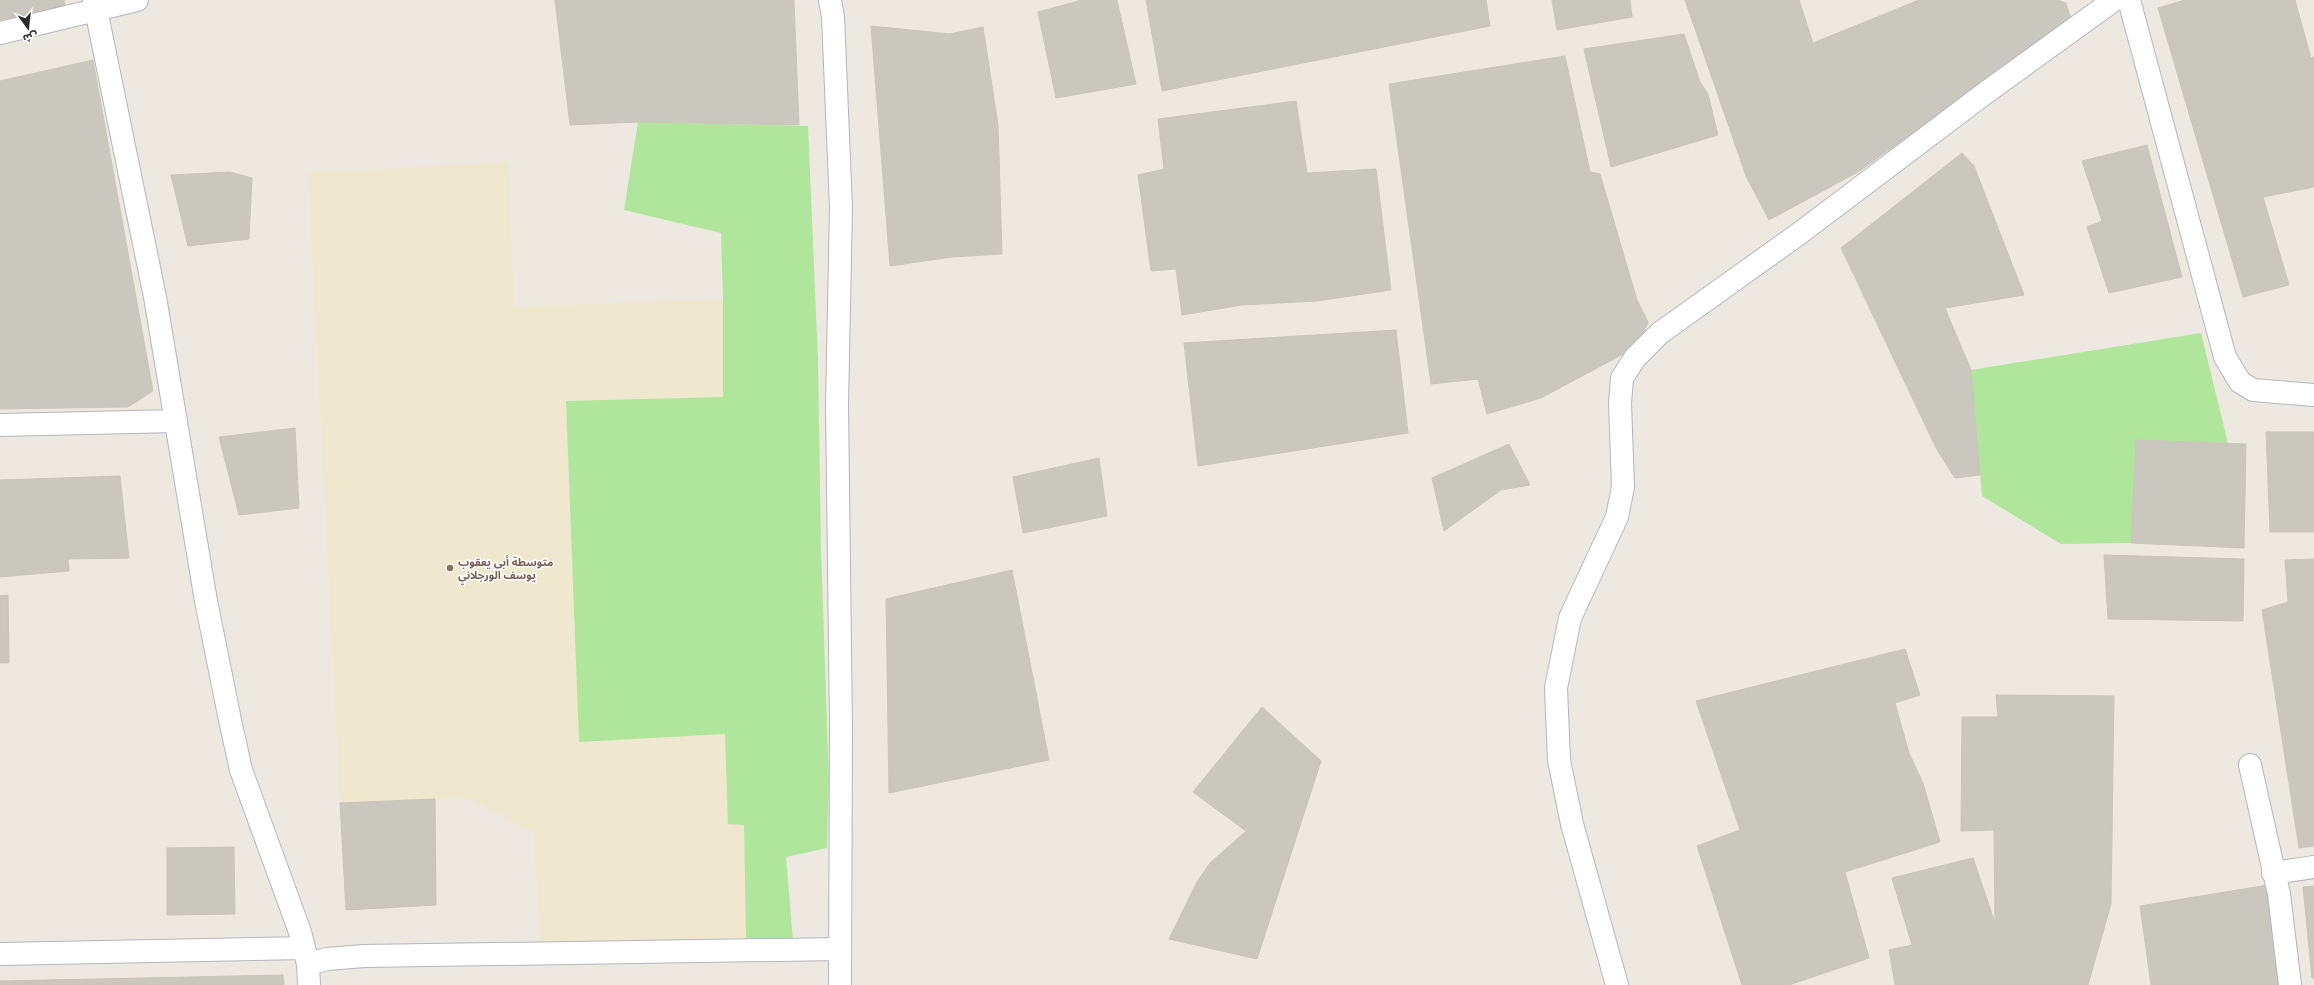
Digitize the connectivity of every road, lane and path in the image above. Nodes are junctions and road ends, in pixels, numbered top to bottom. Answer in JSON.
{"nodes":[{"id":1,"x":137,"y":0,"type":"edge"},
{"id":2,"x":830,"y":0,"type":"edge"},
{"id":3,"x":2114,"y":0,"type":"edge"},
{"id":4,"x":2129,"y":0,"type":"edge"},
{"id":5,"x":95,"y":5,"type":"edge"},
{"id":6,"x":0,"y":33,"type":"edge"},
{"id":7,"x":2314,"y":395,"type":"edge"},
{"id":8,"x":176,"y":421,"type":"junction"},
{"id":9,"x":0,"y":425,"type":"edge"},
{"id":10,"x":2250,"y":765,"type":"dead end"},
{"id":11,"x":2314,"y":867,"type":"edge"},
{"id":12,"x":2273,"y":873,"type":"junction"},
{"id":13,"x":840,"y":949,"type":"junction"},
{"id":14,"x":0,"y":954,"type":"edge"},
{"id":15,"x":307,"y":966,"type":"edge"},
{"id":16,"x":840,"y":985,"type":"edge"},
{"id":17,"x":1617,"y":985,"type":"edge"},
{"id":18,"x":2290,"y":985,"type":"edge"}],
"edges":[{"from":1,"to":5,"type":"street"},
{"from":2,"to":13,"type":"street"},
{"from":3,"to":17,"type":"street"},
{"from":4,"to":7,"type":"street"},
{"from":5,"to":6,"type":"street"},
{"from":5,"to":8,"type":"street"},
{"from":8,"to":9,"type":"street"},
{"from":8,"to":15,"type":"street"},
{"from":10,"to":12,"type":"street"},
{"from":11,"to":12,"type":"street"},
{"from":12,"to":18,"type":"street"},
{"from":13,"to":15,"type":"street"},
{"from":13,"to":16,"type":"street"},
{"from":14,"to":15,"type":"street"}]}
